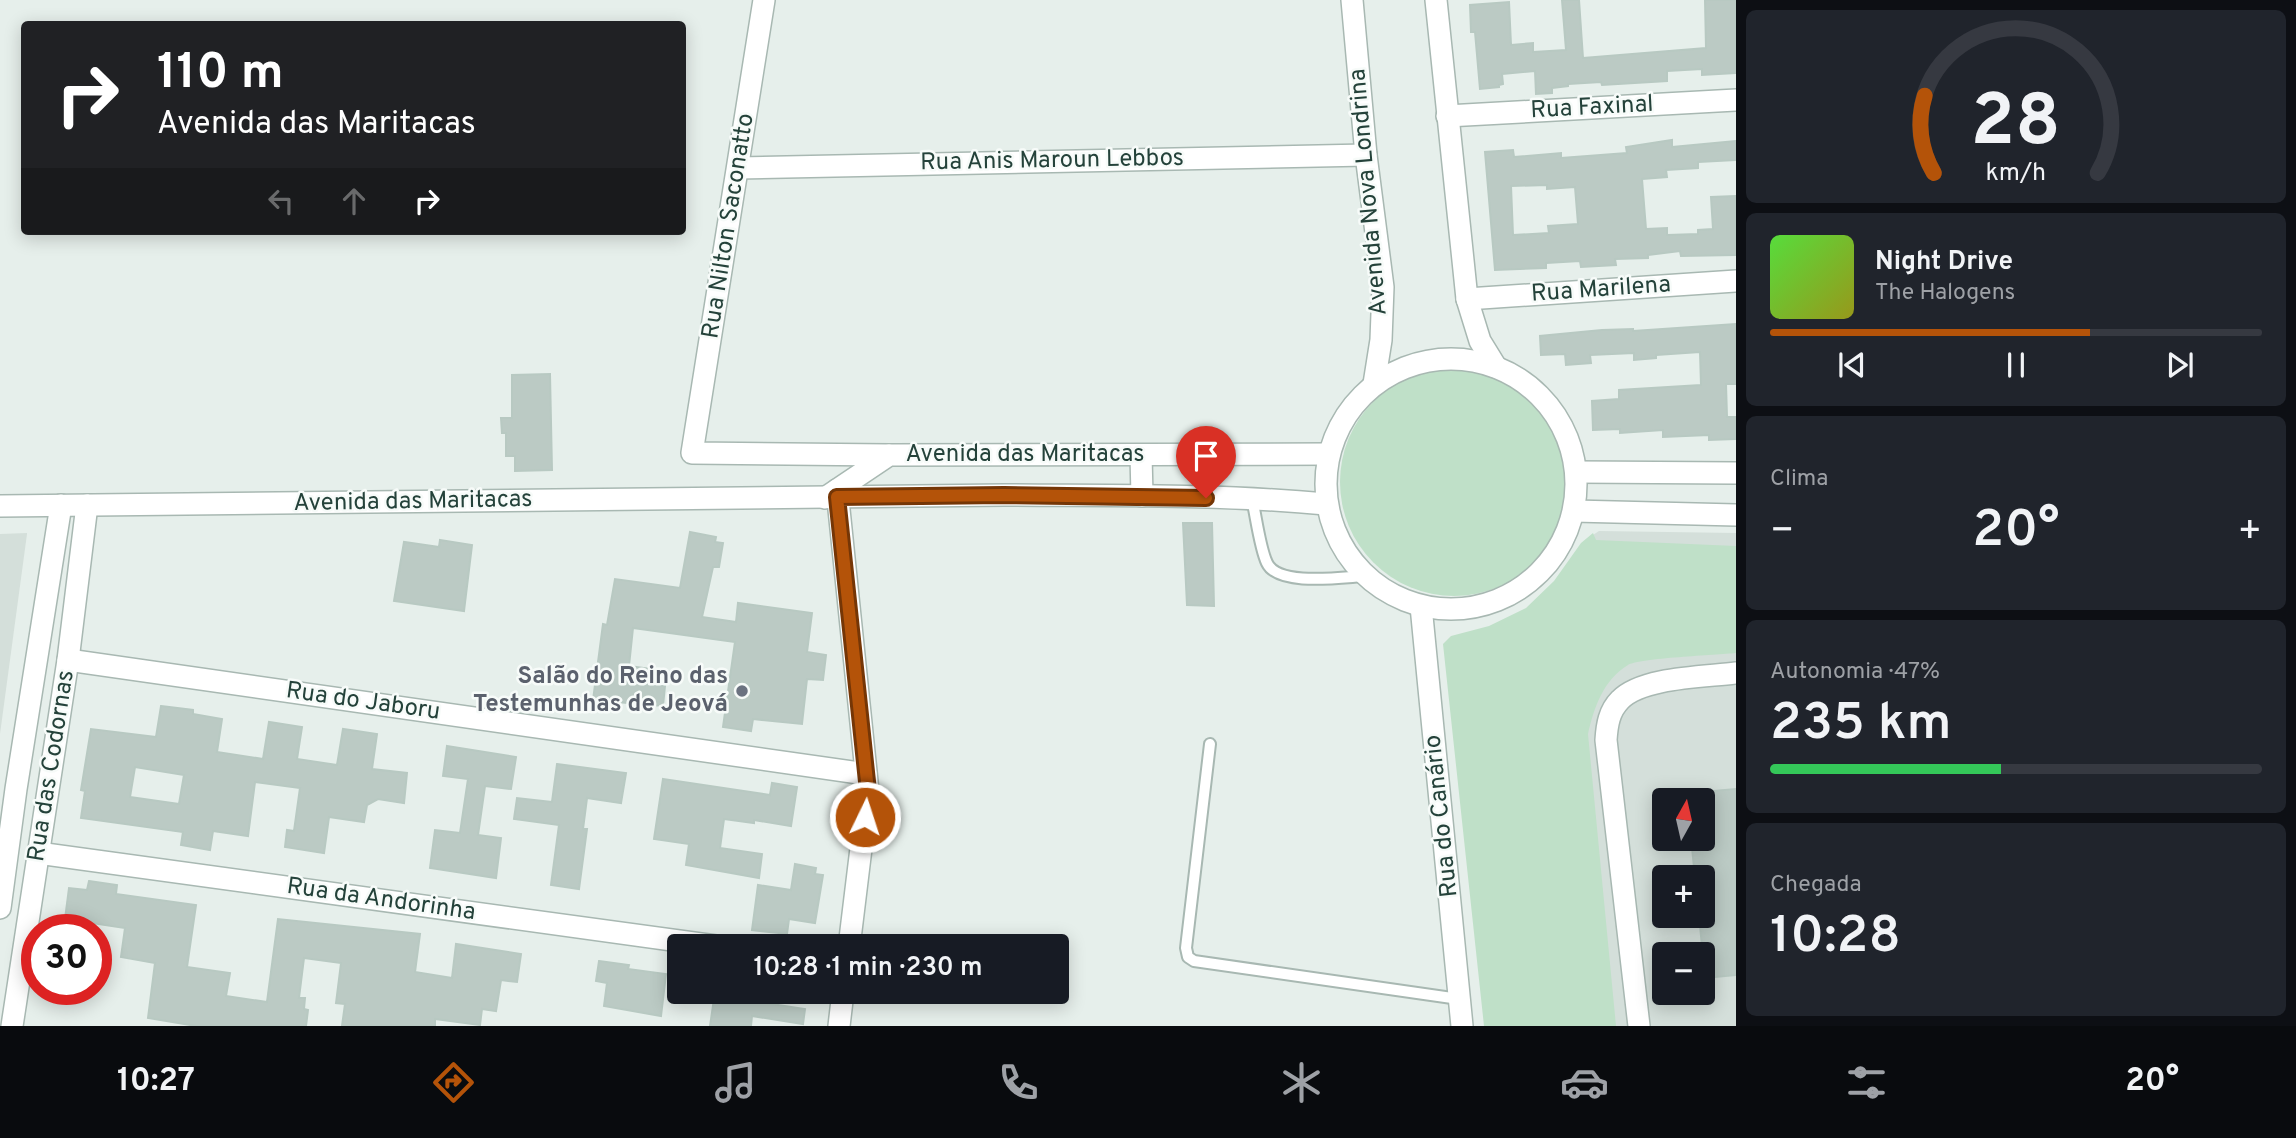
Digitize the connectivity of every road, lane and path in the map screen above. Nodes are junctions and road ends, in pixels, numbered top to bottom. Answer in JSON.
{"nodes":[{"id":1,"x":764,"y":0,"type":"edge"},
{"id":2,"x":1352,"y":0,"type":"edge"},
{"id":3,"x":1436,"y":0,"type":"edge"},
{"id":4,"x":1736,"y":100,"type":"edge"},
{"id":5,"x":1447,"y":116,"type":"junction"},
{"id":6,"x":1366,"y":155,"type":"junction"},
{"id":7,"x":738,"y":168,"type":"junction"},
{"id":8,"x":1736,"y":281,"type":"edge"},
{"id":9,"x":1467,"y":299,"type":"junction"},
{"id":10,"x":1496,"y":367,"type":"junction"},
{"id":11,"x":1374,"y":384,"type":"junction"},
{"id":12,"x":692,"y":453,"type":"joint"},
{"id":13,"x":1329,"y":454,"type":"junction"},
{"id":14,"x":889,"y":455,"type":"junction"},
{"id":15,"x":1141,"y":455,"type":"junction"},
{"id":16,"x":1576,"y":472,"type":"junction"},
{"id":17,"x":1736,"y":473,"type":"edge"},
{"id":18,"x":833,"y":495,"type":"junction"},
{"id":19,"x":1142,"y":496,"type":"junction"},
{"id":20,"x":1252,"y":499,"type":"junction"},
{"id":21,"x":1326,"y":504,"type":"junction"},
{"id":22,"x":61,"y":505,"type":"junction"},
{"id":23,"x":87,"y":505,"type":"junction"},
{"id":24,"x":0,"y":506,"type":"edge"},
{"id":25,"x":1574,"y":511,"type":"junction"},
{"id":26,"x":1736,"y":515,"type":"edge"},
{"id":27,"x":1366,"y":576,"type":"junction"},
{"id":28,"x":1421,"y":606,"type":"junction"},
{"id":29,"x":68,"y":660,"type":"junction"},
{"id":30,"x":1736,"y":673,"type":"edge"},
{"id":31,"x":1210,"y":744,"type":"dead end"},
{"id":32,"x":866,"y":774,"type":"junction"},
{"id":33,"x":16,"y":789,"type":"junction"},
{"id":34,"x":49,"y":794,"type":"junction"},
{"id":35,"x":38,"y":853,"type":"junction"},
{"id":36,"x":0,"y":908,"type":"edge"},
{"id":37,"x":851,"y":934,"type":"edge"},
{"id":38,"x":667,"y":939,"type":"edge"},
{"id":39,"x":1459,"y":999,"type":"junction"},
{"id":40,"x":842,"y":1004,"type":"edge"},
{"id":41,"x":12,"y":1026,"type":"edge"},
{"id":42,"x":839,"y":1026,"type":"edge"},
{"id":43,"x":1462,"y":1026,"type":"edge"},
{"id":44,"x":1639,"y":1026,"type":"edge"}],
"edges":[{"from":1,"to":7,"type":"street","name":"Rua Nilton Saconatto"},
{"from":2,"to":6,"type":"street","name":"Avenida Nova Londrina"},
{"from":3,"to":5,"type":"street"},
{"from":4,"to":5,"type":"street","name":"Rua Faxinal"},
{"from":5,"to":9,"type":"street"},
{"from":6,"to":7,"type":"street","name":"Rua Anis Maroun Lebbos"},
{"from":6,"to":11,"type":"street","name":"Avenida Nova Londrina"},
{"from":7,"to":12,"type":"street","name":"Rua Nilton Saconatto"},
{"from":8,"to":9,"type":"street","name":"Rua Marilena"},
{"from":9,"to":10,"type":"street"},
{"from":10,"to":11,"type":"street"},
{"from":10,"to":16,"type":"street"},
{"from":11,"to":13,"type":"street"},
{"from":12,"to":14,"type":"street","name":"Avenida das Maritacas"},
{"from":13,"to":15,"type":"street","name":"Avenida das Maritacas"},
{"from":13,"to":21,"type":"street"},
{"from":14,"to":15,"type":"street","name":"Avenida das Maritacas"},
{"from":14,"to":18,"type":"street","name":"Avenida das Maritacas"},
{"from":15,"to":19,"type":"street"},
{"from":16,"to":17,"type":"street"},
{"from":16,"to":25,"type":"street"},
{"from":18,"to":19,"type":"street","name":"Avenida das Maritacas"},
{"from":18,"to":23,"type":"street","name":"Avenida das Maritacas"},
{"from":18,"to":32,"type":"street"},
{"from":19,"to":20,"type":"street","name":"Avenida das Maritacas"},
{"from":20,"to":21,"type":"street","name":"Avenida das Maritacas"},
{"from":20,"to":27,"type":"lane"},
{"from":21,"to":27,"type":"street"},
{"from":22,"to":23,"type":"street","name":"Avenida das Maritacas"},
{"from":22,"to":24,"type":"street","name":"Avenida das Maritacas"},
{"from":22,"to":33,"type":"street","name":"Rua das Codornas"},
{"from":23,"to":29,"type":"street","name":"Rua das Codornas"},
{"from":25,"to":26,"type":"street"},
{"from":25,"to":28,"type":"street"},
{"from":27,"to":28,"type":"street"},
{"from":28,"to":39,"type":"street","name":"Rua do Canário"},
{"from":29,"to":32,"type":"street","name":"Rua do Jaboru"},
{"from":29,"to":34,"type":"street","name":"Rua das Codornas"},
{"from":30,"to":44,"type":"street"},
{"from":31,"to":39,"type":"lane"},
{"from":32,"to":37,"type":"street"},
{"from":33,"to":34,"type":"street"},
{"from":33,"to":36,"type":"street","name":"Rua das Codornas"},
{"from":34,"to":35,"type":"street","name":"Rua das Codornas"},
{"from":35,"to":38,"type":"street","name":"Rua da Andorinha"},
{"from":35,"to":41,"type":"street","name":"Rua das Codornas"},
{"from":39,"to":43,"type":"street","name":"Rua do Canário"},
{"from":40,"to":42,"type":"street"}]}
